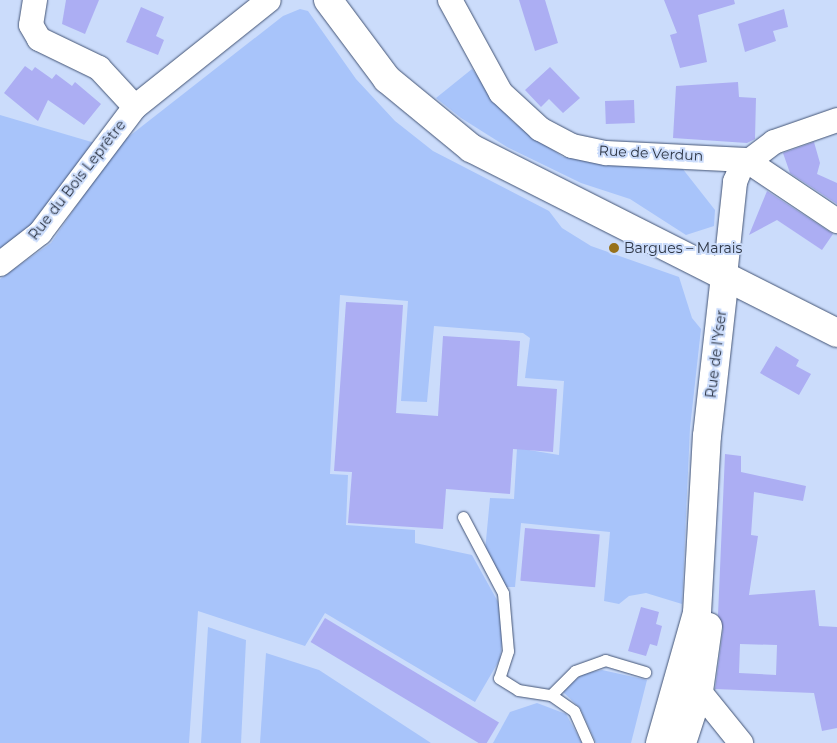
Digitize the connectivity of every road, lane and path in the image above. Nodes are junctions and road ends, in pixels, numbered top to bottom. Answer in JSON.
{"nodes":[{"id":1,"x":35,"y":0,"type":"edge"},
{"id":2,"x":269,"y":0,"type":"edge"},
{"id":3,"x":328,"y":0,"type":"edge"},
{"id":4,"x":450,"y":0,"type":"edge"},
{"id":5,"x":136,"y":107,"type":"junction"},
{"id":6,"x":837,"y":120,"type":"edge"},
{"id":7,"x":746,"y":160,"type":"junction"},
{"id":8,"x":837,"y":222,"type":"edge"},
{"id":9,"x":0,"y":264,"type":"edge"},
{"id":10,"x":725,"y":276,"type":"junction"},
{"id":11,"x":837,"y":333,"type":"edge"},
{"id":12,"x":462,"y":517,"type":"dead end"},
{"id":13,"x":645,"y":672,"type":"dead end"},
{"id":14,"x":688,"y":685,"type":"junction"},
{"id":15,"x":551,"y":695,"type":"junction"},
{"id":16,"x":588,"y":743,"type":"edge"},
{"id":17,"x":660,"y":743,"type":"edge"},
{"id":18,"x":682,"y":743,"type":"edge"},
{"id":19,"x":741,"y":743,"type":"edge"}],
"edges":[{"from":1,"to":5,"type":"street"},
{"from":2,"to":5,"type":"street","name":"Rue du Bois Leprêtre"},
{"from":3,"to":10,"type":"main road"},
{"from":4,"to":7,"type":"street","name":"Rue de Verdun"},
{"from":5,"to":9,"type":"street","name":"Rue du Bois Leprêtre"},
{"from":6,"to":7,"type":"street"},
{"from":7,"to":8,"type":"street"},
{"from":7,"to":10,"type":"street","name":"Rue de l'Yser"},
{"from":10,"to":11,"type":"main road"},
{"from":10,"to":14,"type":"main road","name":"Rue de l'Yser"},
{"from":12,"to":15,"type":"lane"},
{"from":13,"to":15,"type":"lane"},
{"from":14,"to":17,"type":"main road","name":"Rue de l'Yser"},
{"from":14,"to":18,"type":"main road","name":"Rue de l'Yser"},
{"from":14,"to":19,"type":"street"},
{"from":15,"to":16,"type":"lane"}]}
